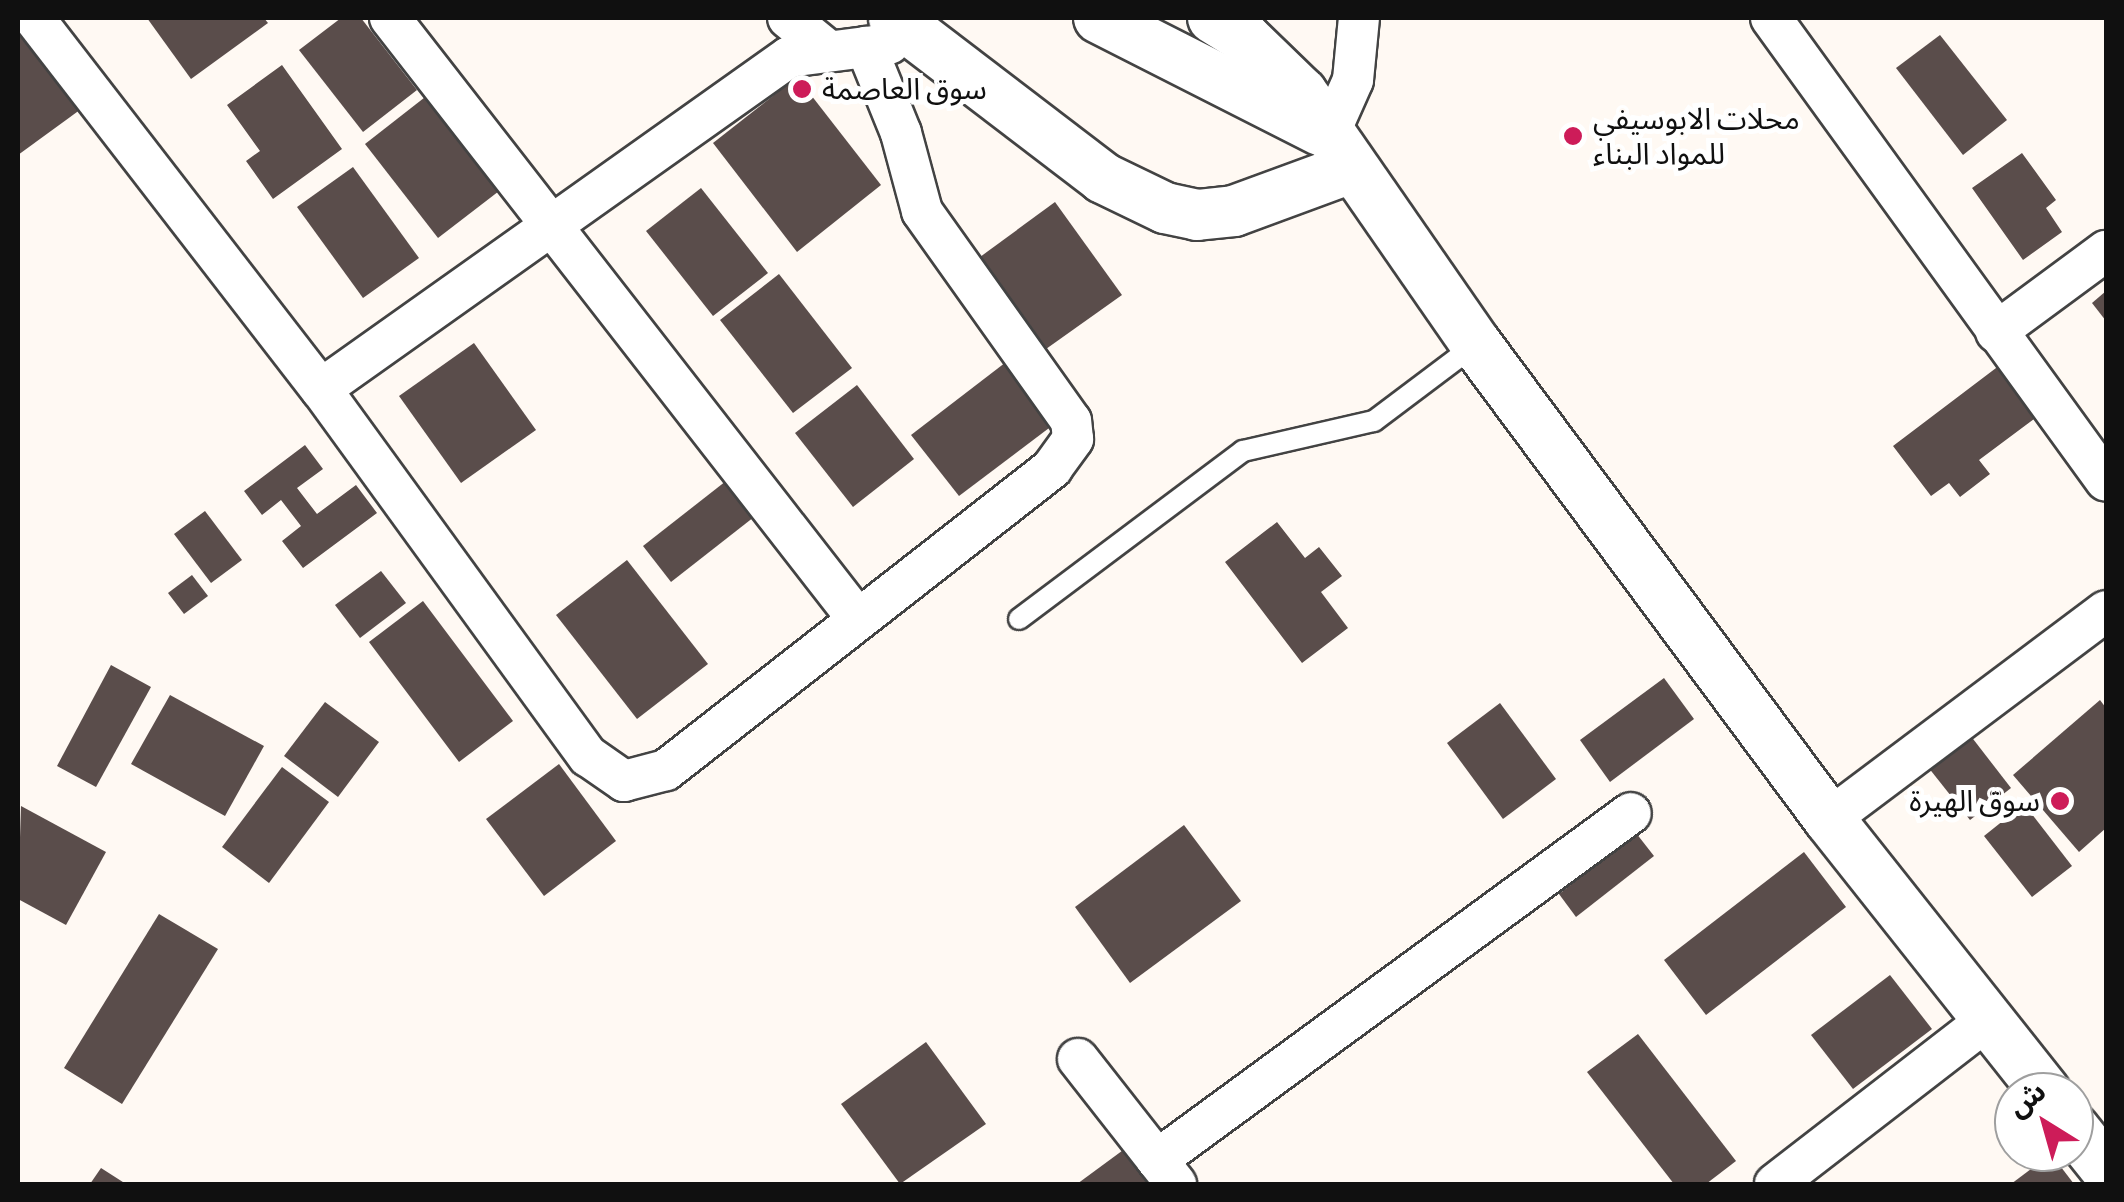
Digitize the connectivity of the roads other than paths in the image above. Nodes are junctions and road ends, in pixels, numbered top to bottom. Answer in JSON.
{"nodes":[{"id":1,"x":34,"y":18,"type":"edge"},
{"id":2,"x":390,"y":18,"type":"edge"},
{"id":3,"x":788,"y":18,"type":"edge"},
{"id":4,"x":1100,"y":18,"type":"edge"},
{"id":5,"x":1213,"y":18,"type":"edge"},
{"id":6,"x":1359,"y":18,"type":"edge"},
{"id":7,"x":1771,"y":18,"type":"edge"},
{"id":8,"x":894,"y":35,"type":"edge"},
{"id":9,"x":825,"y":48,"type":"junction"},
{"id":10,"x":1340,"y":151,"type":"junction"},
{"id":11,"x":549,"y":223,"type":"junction"},
{"id":12,"x":2106,"y":251,"type":"edge"},
{"id":13,"x":1996,"y":332,"type":"junction"},
{"id":14,"x":1476,"y":344,"type":"junction"},
{"id":15,"x":320,"y":389,"type":"junction"},
{"id":16,"x":2106,"y":482,"type":"edge"},
{"id":17,"x":2106,"y":611,"type":"edge"},
{"id":18,"x":857,"y":618,"type":"junction"},
{"id":19,"x":1019,"y":619,"type":"dead end"},
{"id":20,"x":1631,"y":813,"type":"dead end"},
{"id":21,"x":1829,"y":819,"type":"junction"},
{"id":22,"x":1986,"y":1020,"type":"junction"},
{"id":23,"x":1078,"y":1059,"type":"dead end"},
{"id":24,"x":2029,"y":1072,"type":"edge"},
{"id":25,"x":1166,"y":1172,"type":"edge"},
{"id":26,"x":1775,"y":1184,"type":"edge"}],
"edges":[{"from":1,"to":15,"type":"street"},
{"from":2,"to":11,"type":"street"},
{"from":3,"to":9,"type":"street"},
{"from":4,"to":10,"type":"street"},
{"from":5,"to":10,"type":"street"},
{"from":6,"to":10,"type":"street"},
{"from":7,"to":13,"type":"street"},
{"from":8,"to":9,"type":"street"},
{"from":8,"to":10,"type":"street"},
{"from":8,"to":18,"type":"street"},
{"from":9,"to":11,"type":"street"},
{"from":10,"to":14,"type":"street"},
{"from":11,"to":15,"type":"street"},
{"from":11,"to":18,"type":"street"},
{"from":12,"to":13,"type":"street"},
{"from":13,"to":16,"type":"street"},
{"from":14,"to":19,"type":"lane"},
{"from":14,"to":21,"type":"street"},
{"from":15,"to":18,"type":"street"},
{"from":17,"to":21,"type":"street"},
{"from":20,"to":25,"type":"street"},
{"from":21,"to":22,"type":"street"},
{"from":22,"to":24,"type":"street"},
{"from":22,"to":26,"type":"street"},
{"from":23,"to":25,"type":"street"}]}
